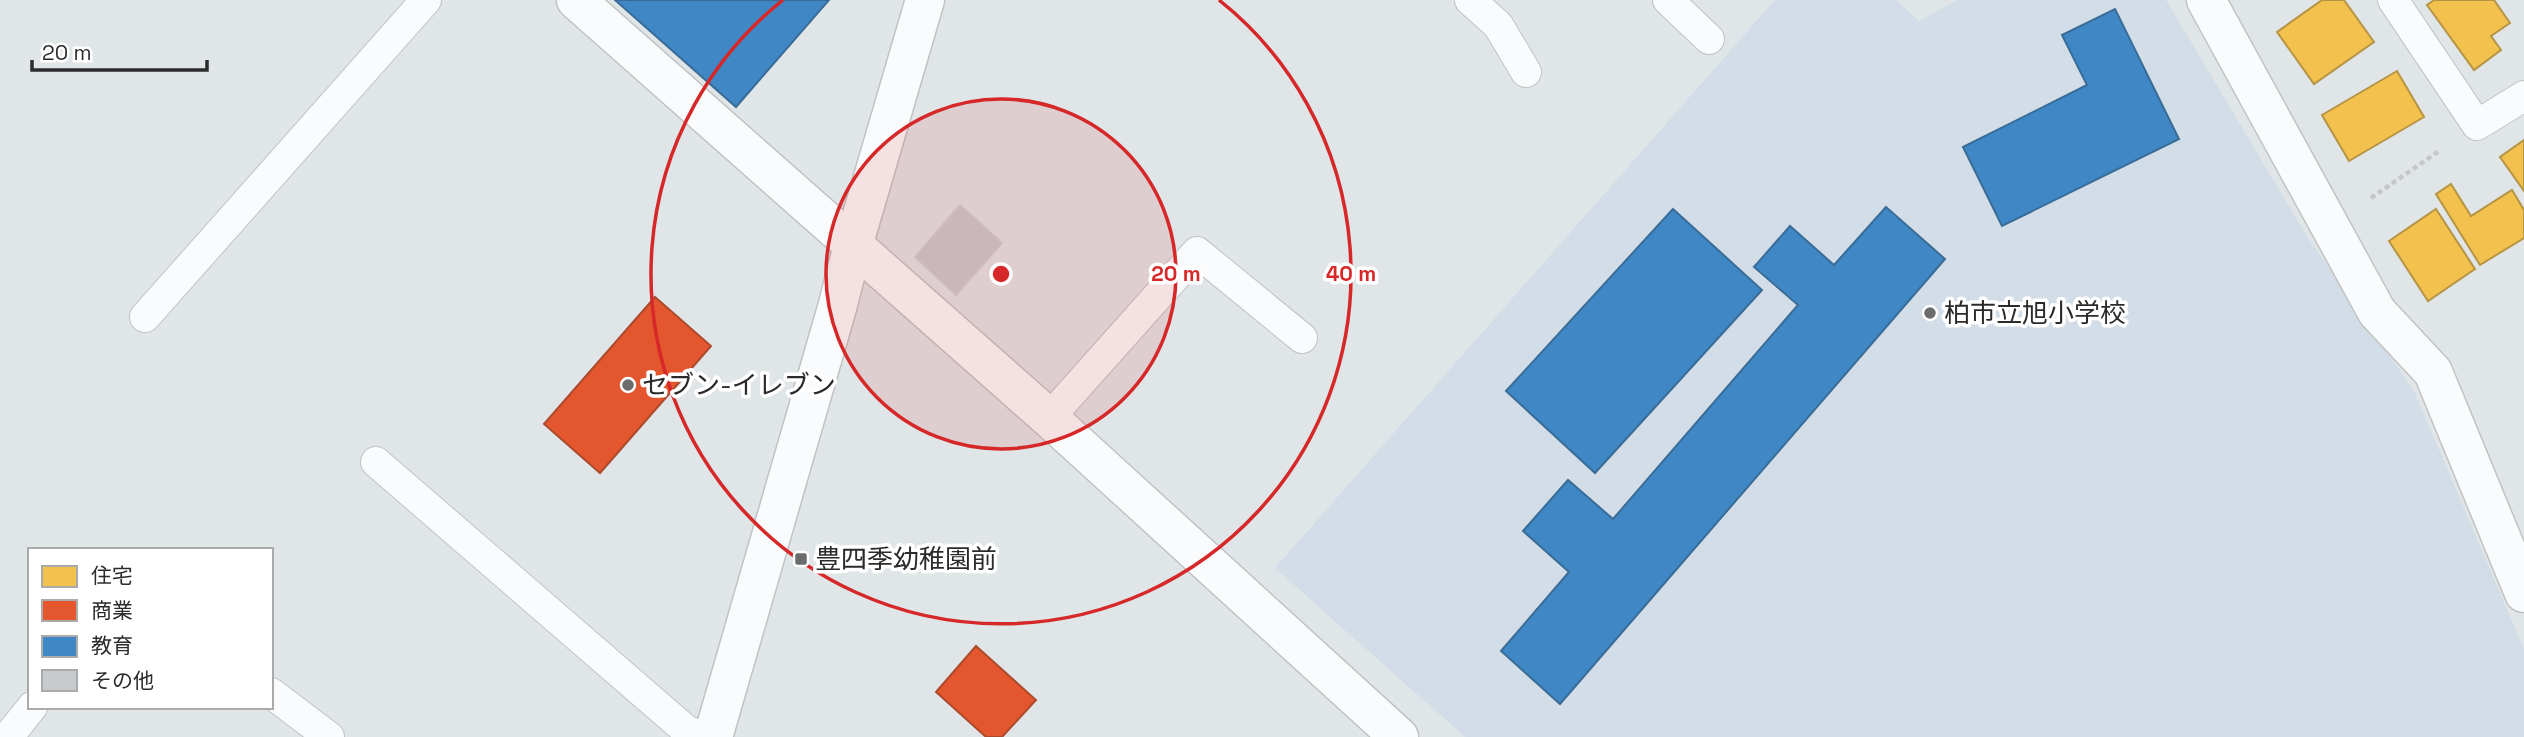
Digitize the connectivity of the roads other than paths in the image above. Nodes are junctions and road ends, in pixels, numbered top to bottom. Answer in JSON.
{"nodes":[{"id":1,"x":426,"y":0,"type":"edge"},
{"id":2,"x":576,"y":0,"type":"edge"},
{"id":3,"x":925,"y":0,"type":"edge"},
{"id":4,"x":1470,"y":0,"type":"edge"},
{"id":5,"x":1668,"y":0,"type":"edge"},
{"id":6,"x":2206,"y":0,"type":"edge"},
{"id":7,"x":2393,"y":0,"type":"edge"},
{"id":8,"x":1709,"y":39,"type":"dead end"},
{"id":9,"x":1526,"y":72,"type":"dead end"},
{"id":10,"x":2524,"y":96,"type":"edge"},
{"id":11,"x":853,"y":246,"type":"junction"},
{"id":12,"x":145,"y":317,"type":"dead end"},
{"id":13,"x":1303,"y":338,"type":"dead end"},
{"id":14,"x":1049,"y":418,"type":"junction"},
{"id":15,"x":376,"y":462,"type":"dead end"},
{"id":16,"x":2524,"y":593,"type":"edge"},
{"id":17,"x":273,"y":695,"type":"edge"},
{"id":18,"x":30,"y":709,"type":"edge"},
{"id":19,"x":8,"y":737,"type":"edge"},
{"id":20,"x":329,"y":737,"type":"edge"},
{"id":21,"x":703,"y":737,"type":"edge"},
{"id":22,"x":713,"y":737,"type":"edge"},
{"id":23,"x":1399,"y":737,"type":"edge"}],
"edges":[{"from":1,"to":12,"type":"lane"},
{"from":2,"to":11,"type":"street"},
{"from":3,"to":11,"type":"street"},
{"from":4,"to":9,"type":"lane"},
{"from":5,"to":8,"type":"lane"},
{"from":6,"to":16,"type":"street"},
{"from":7,"to":10,"type":"lane"},
{"from":11,"to":14,"type":"street"},
{"from":11,"to":22,"type":"street"},
{"from":13,"to":14,"type":"lane"},
{"from":14,"to":23,"type":"street"},
{"from":15,"to":21,"type":"lane"},
{"from":17,"to":20,"type":"lane"},
{"from":18,"to":19,"type":"lane"}]}
